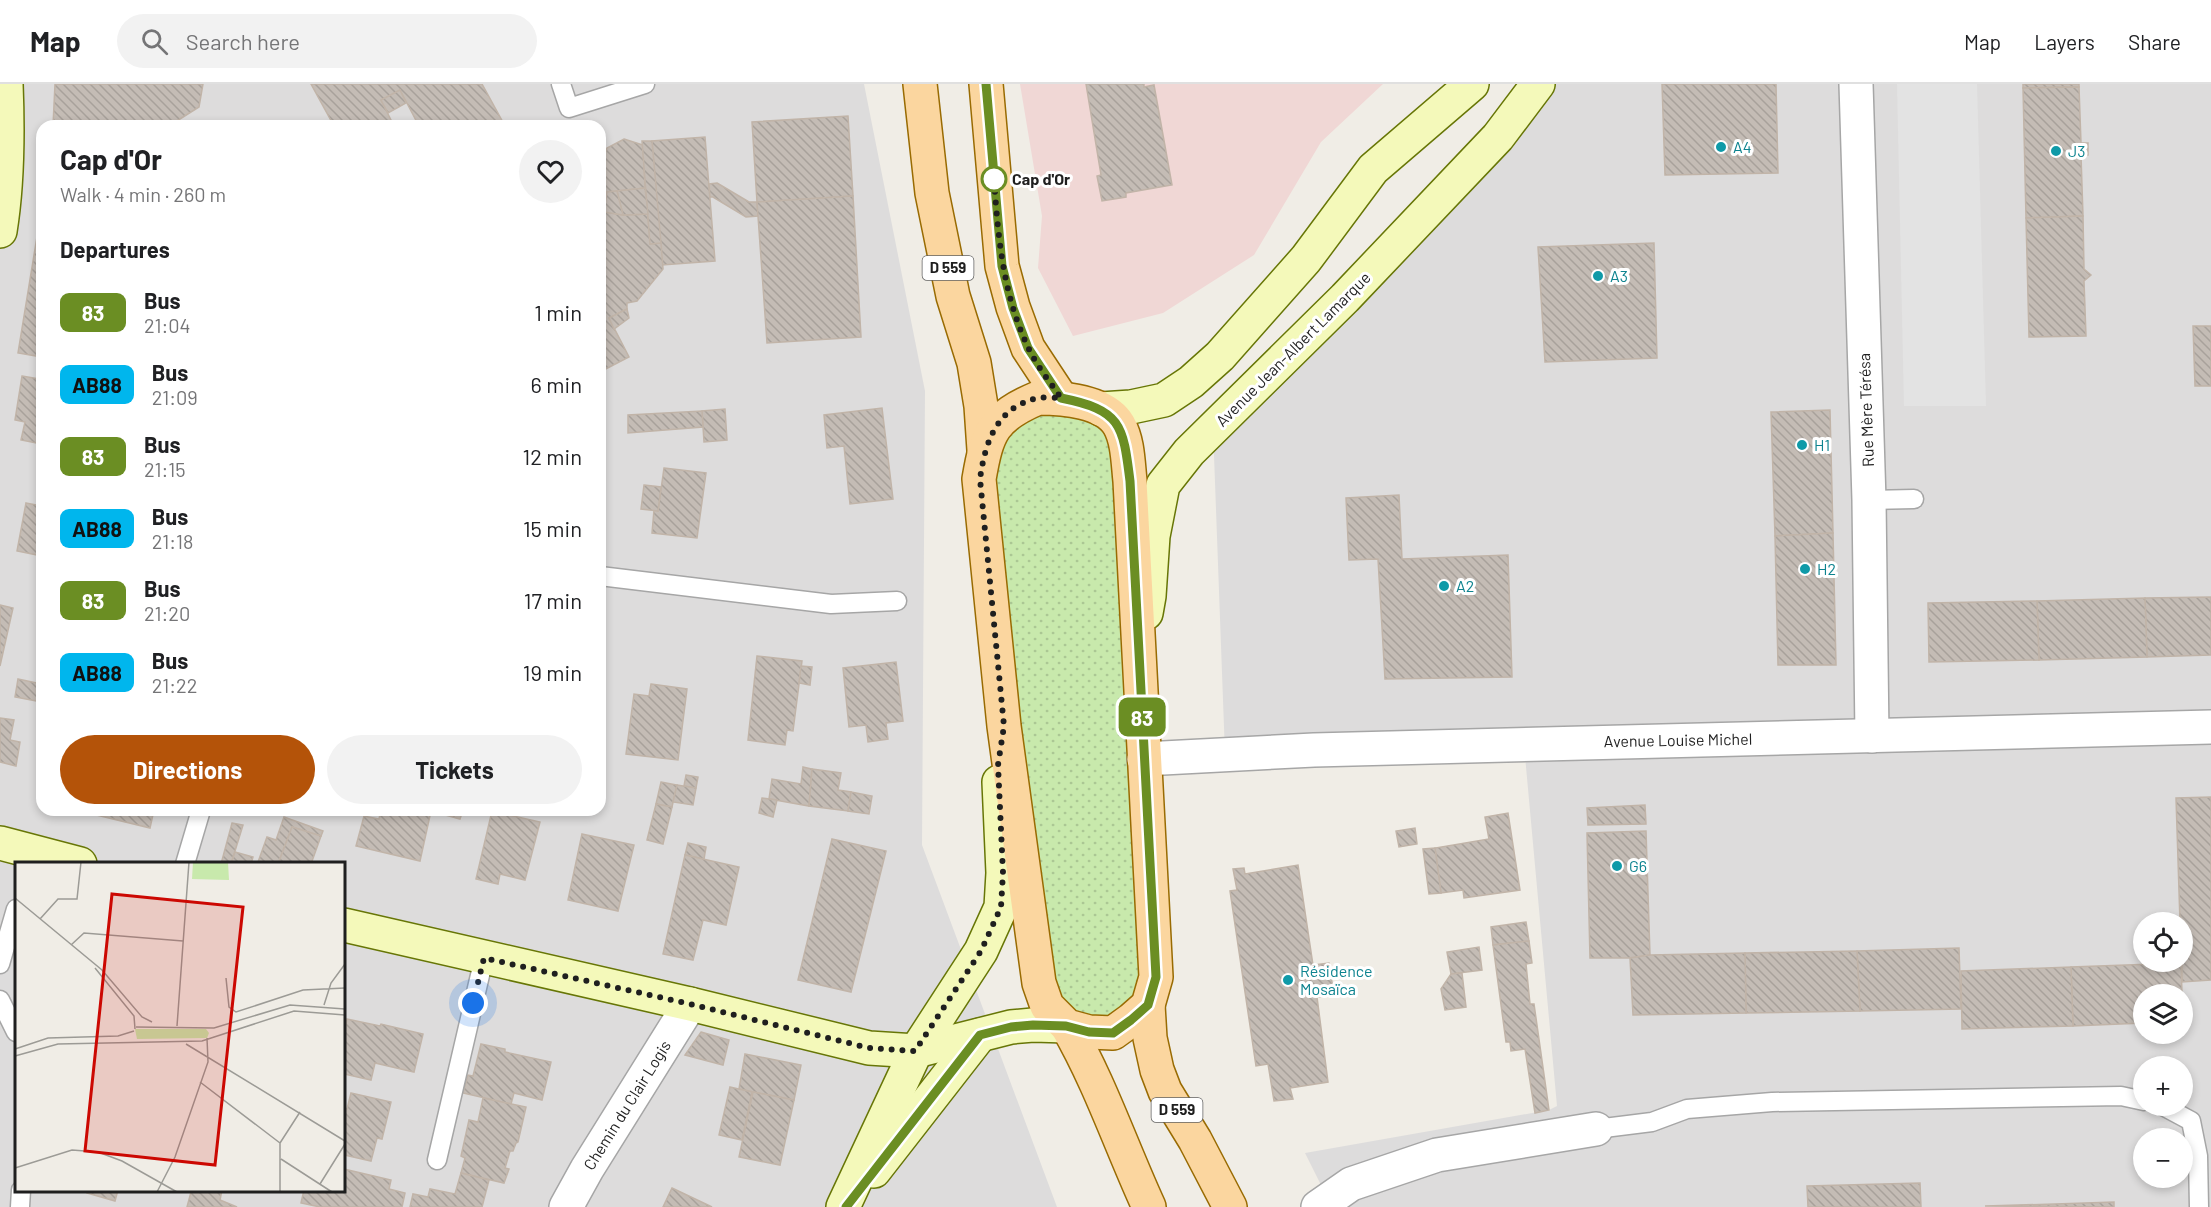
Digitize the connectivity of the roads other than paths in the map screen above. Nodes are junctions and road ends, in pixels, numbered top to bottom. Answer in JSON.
{"nodes":[{"id":1,"x":6,"y":84,"type":"edge"},
{"id":2,"x":561,"y":84,"type":"edge"},
{"id":3,"x":645,"y":84,"type":"edge"},
{"id":4,"x":920,"y":84,"type":"edge"},
{"id":5,"x":986,"y":84,"type":"edge"},
{"id":6,"x":1472,"y":84,"type":"edge"},
{"id":7,"x":1538,"y":84,"type":"edge"},
{"id":8,"x":1856,"y":84,"type":"edge"},
{"id":9,"x":0,"y":231,"type":"edge"},
{"id":10,"x":1061,"y":398,"type":"junction"},
{"id":11,"x":1101,"y":409,"type":"junction"},
{"id":12,"x":984,"y":450,"type":"junction"},
{"id":13,"x":1914,"y":499,"type":"dead end"},
{"id":14,"x":1869,"y":500,"type":"junction"},
{"id":15,"x":606,"y":577,"type":"edge"},
{"id":16,"x":897,"y":602,"type":"dead end"},
{"id":17,"x":1138,"y":656,"type":"junction"},
{"id":18,"x":1004,"y":726,"type":"junction"},
{"id":19,"x":2211,"y":727,"type":"edge"},
{"id":20,"x":1872,"y":736,"type":"junction"},
{"id":21,"x":1144,"y":759,"type":"junction"},
{"id":22,"x":199,"y":816,"type":"edge"},
{"id":23,"x":0,"y":843,"type":"edge"},
{"id":24,"x":31,"y":858,"type":"edge"},
{"id":25,"x":64,"y":862,"type":"edge"},
{"id":26,"x":186,"y":862,"type":"edge"},
{"id":27,"x":15,"y":912,"type":"edge"},
{"id":28,"x":345,"y":925,"type":"edge"},
{"id":29,"x":484,"y":958,"type":"junction"},
{"id":30,"x":0,"y":964,"type":"edge"},
{"id":31,"x":0,"y":1000,"type":"edge"},
{"id":32,"x":690,"y":1004,"type":"junction"},
{"id":33,"x":1148,"y":1005,"type":"junction"},
{"id":34,"x":1066,"y":1026,"type":"junction"},
{"id":35,"x":15,"y":1030,"type":"edge"},
{"id":36,"x":980,"y":1035,"type":"junction"},
{"id":37,"x":915,"y":1051,"type":"junction"},
{"id":38,"x":2133,"y":1099,"type":"edge"},
{"id":39,"x":2182,"y":1116,"type":"edge"},
{"id":40,"x":1596,"y":1129,"type":"joint"},
{"id":41,"x":436,"y":1160,"type":"dead end"},
{"id":42,"x":21,"y":1192,"type":"edge"},
{"id":43,"x":20,"y":1207,"type":"edge"},
{"id":44,"x":566,"y":1207,"type":"edge"},
{"id":45,"x":844,"y":1207,"type":"edge"},
{"id":46,"x":1149,"y":1207,"type":"edge"},
{"id":47,"x":1230,"y":1207,"type":"edge"},
{"id":48,"x":1318,"y":1207,"type":"edge"},
{"id":49,"x":2199,"y":1207,"type":"edge"}],
"edges":[{"from":1,"to":9,"type":"street"},
{"from":2,"to":3,"type":"lane"},
{"from":4,"to":12,"type":"main road","number":"D 559"},
{"from":5,"to":10,"type":"main road"},
{"from":6,"to":11,"type":"street"},
{"from":7,"to":17,"type":"street","name":"Avenue Jean-Albert Lamarque"},
{"from":8,"to":14,"type":"street","name":"Rue Mère Térésa"},
{"from":10,"to":11,"type":"main road"},
{"from":10,"to":12,"type":"main road"},
{"from":11,"to":17,"type":"main road"},
{"from":12,"to":18,"type":"main road"},
{"from":13,"to":14,"type":"lane"},
{"from":14,"to":20,"type":"street","name":"Rue Mère Térésa"},
{"from":15,"to":16,"type":"lane"},
{"from":17,"to":21,"type":"main road"},
{"from":18,"to":34,"type":"main road"},
{"from":18,"to":37,"type":"street"},
{"from":19,"to":20,"type":"street","name":"Avenue Louise Michel"},
{"from":20,"to":21,"type":"street","name":"Avenue Louise Michel"},
{"from":21,"to":33,"type":"main road"},
{"from":22,"to":26,"type":"lane"},
{"from":23,"to":24,"type":"street"},
{"from":24,"to":25,"type":"street"},
{"from":27,"to":30,"type":"lane"},
{"from":28,"to":29,"type":"street"},
{"from":29,"to":32,"type":"street"},
{"from":29,"to":41,"type":"lane"},
{"from":31,"to":35,"type":"lane"},
{"from":32,"to":37,"type":"street"},
{"from":32,"to":44,"type":"street","name":"Chemin du Clair Logis"},
{"from":33,"to":34,"type":"main road"},
{"from":33,"to":47,"type":"main road","number":"D 559"},
{"from":34,"to":36,"type":"street"},
{"from":34,"to":46,"type":"main road"},
{"from":36,"to":37,"type":"street"},
{"from":36,"to":45,"type":"street"},
{"from":37,"to":45,"type":"street"},
{"from":38,"to":40,"type":"lane"},
{"from":39,"to":49,"type":"lane"},
{"from":40,"to":48,"type":"street"},
{"from":42,"to":43,"type":"lane"}]}
